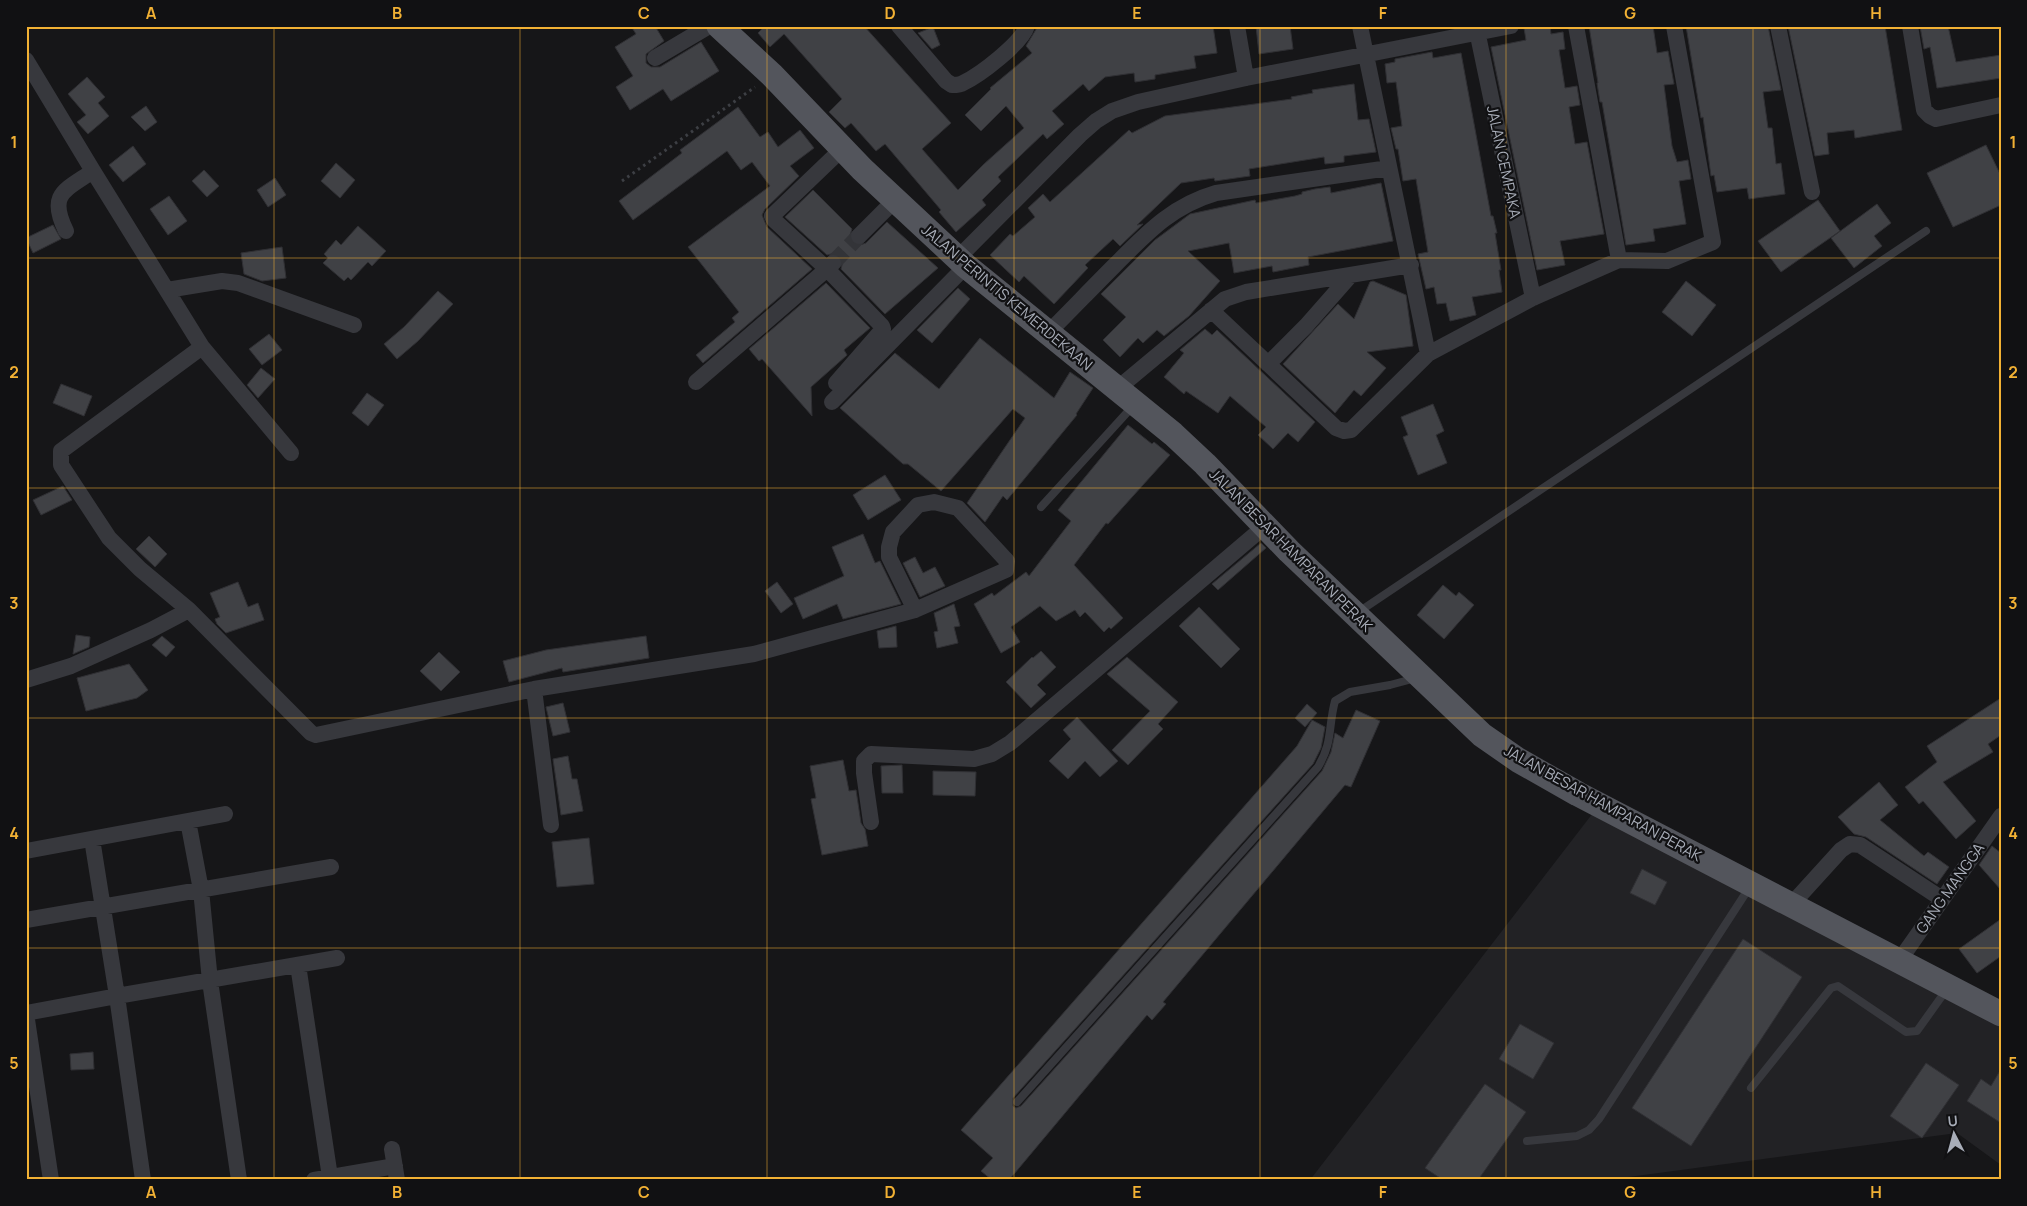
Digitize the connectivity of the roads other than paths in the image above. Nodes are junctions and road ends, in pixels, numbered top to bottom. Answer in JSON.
{"nodes":[{"id":1,"x":709,"y":26,"type":"edge"},
{"id":2,"x":719,"y":26,"type":"edge"},
{"id":3,"x":899,"y":26,"type":"edge"},
{"id":4,"x":1027,"y":26,"type":"edge"},
{"id":5,"x":1237,"y":26,"type":"edge"},
{"id":6,"x":1360,"y":26,"type":"edge"},
{"id":7,"x":1511,"y":26,"type":"edge"},
{"id":8,"x":1576,"y":26,"type":"edge"},
{"id":9,"x":1674,"y":26,"type":"edge"},
{"id":10,"x":1778,"y":26,"type":"edge"},
{"id":11,"x":1910,"y":26,"type":"edge"},
{"id":12,"x":1476,"y":29,"type":"edge"},
{"id":13,"x":1366,"y":55,"type":"junction"},
{"id":14,"x":655,"y":58,"type":"dead end"},
{"id":15,"x":26,"y":60,"type":"edge"},
{"id":16,"x":1246,"y":78,"type":"junction"},
{"id":17,"x":2001,"y":105,"type":"edge"},
{"id":18,"x":842,"y":149,"type":"junction"},
{"id":19,"x":1389,"y":168,"type":"junction"},
{"id":20,"x":93,"y":171,"type":"junction"},
{"id":21,"x":1812,"y":192,"type":"dead end"},
{"id":22,"x":895,"y":200,"type":"junction"},
{"id":23,"x":66,"y":231,"type":"dead end"},
{"id":24,"x":1926,"y":231,"type":"dead end"},
{"id":25,"x":859,"y":236,"type":"tunnel mouth"},
{"id":26,"x":1619,"y":260,"type":"junction"},
{"id":27,"x":962,"y":262,"type":"junction"},
{"id":28,"x":1411,"y":265,"type":"junction"},
{"id":29,"x":830,"y":266,"type":"junction"},
{"id":30,"x":1350,"y":276,"type":"junction"},
{"id":31,"x":169,"y":293,"type":"junction"},
{"id":32,"x":1533,"y":298,"type":"junction"},
{"id":33,"x":1211,"y":310,"type":"junction"},
{"id":34,"x":354,"y":325,"type":"dead end"},
{"id":35,"x":1049,"y":332,"type":"junction"},
{"id":36,"x":200,"y":343,"type":"junction"},
{"id":37,"x":1428,"y":354,"type":"junction"},
{"id":38,"x":1268,"y":364,"type":"junction"},
{"id":39,"x":696,"y":382,"type":"dead end"},
{"id":40,"x":1126,"y":397,"type":"junction"},
{"id":41,"x":1173,"y":434,"type":"joint"},
{"id":42,"x":292,"y":452,"type":"dead end"},
{"id":43,"x":1041,"y":508,"type":"dead end"},
{"id":44,"x":1265,"y":526,"type":"junction"},
{"id":45,"x":190,"y":610,"type":"junction"},
{"id":46,"x":915,"y":610,"type":"junction"},
{"id":47,"x":1356,"y":614,"type":"junction"},
{"id":48,"x":1420,"y":677,"type":"junction"},
{"id":49,"x":26,"y":680,"type":"edge"},
{"id":50,"x":534,"y":689,"type":"junction"},
{"id":51,"x":225,"y":814,"type":"dead end"},
{"id":52,"x":2001,"y":816,"type":"edge"},
{"id":53,"x":188,"y":821,"type":"junction"},
{"id":54,"x":871,"y":822,"type":"dead end"},
{"id":55,"x":551,"y":825,"type":"dead end"},
{"id":56,"x":92,"y":839,"type":"junction"},
{"id":57,"x":26,"y":851,"type":"edge"},
{"id":58,"x":331,"y":866,"type":"dead end"},
{"id":59,"x":1752,"y":884,"type":"junction"},
{"id":60,"x":201,"y":890,"type":"junction"},
{"id":61,"x":1942,"y":899,"type":"junction"},
{"id":62,"x":1791,"y":905,"type":"junction"},
{"id":63,"x":103,"y":906,"type":"junction"},
{"id":64,"x":26,"y":920,"type":"edge"},
{"id":65,"x":337,"y":958,"type":"dead end"},
{"id":66,"x":1899,"y":961,"type":"junction"},
{"id":67,"x":298,"y":965,"type":"junction"},
{"id":68,"x":210,"y":981,"type":"junction"},
{"id":69,"x":1950,"y":986,"type":"junction"},
{"id":70,"x":117,"y":996,"type":"junction"},
{"id":71,"x":26,"y":1013,"type":"edge"},
{"id":72,"x":2001,"y":1014,"type":"edge"},
{"id":73,"x":1751,"y":1088,"type":"dead end"},
{"id":74,"x":1017,"y":1102,"type":"dead end"},
{"id":75,"x":1527,"y":1141,"type":"dead end"},
{"id":76,"x":392,"y":1149,"type":"dead end"},
{"id":77,"x":396,"y":1173,"type":"edge"},
{"id":78,"x":322,"y":1178,"type":"edge"},
{"id":79,"x":51,"y":1180,"type":"edge"},
{"id":80,"x":144,"y":1180,"type":"edge"},
{"id":81,"x":239,"y":1180,"type":"edge"}],
"edges":[{"from":1,"to":14,"type":"street"},
{"from":2,"to":18,"type":"main road","name":"JALAN PERINTIS KEMERDEKAAN"},
{"from":3,"to":4,"type":"street"},
{"from":5,"to":16,"type":"street"},
{"from":6,"to":13,"type":"street"},
{"from":7,"to":12,"type":"street"},
{"from":8,"to":26,"type":"street"},
{"from":9,"to":26,"type":"street"},
{"from":10,"to":21,"type":"street"},
{"from":11,"to":17,"type":"street"},
{"from":12,"to":13,"type":"street"},
{"from":12,"to":32,"type":"street","name":"JALAN CEMPAKA"},
{"from":13,"to":16,"type":"street"},
{"from":13,"to":19,"type":"street"},
{"from":15,"to":20,"type":"street"},
{"from":16,"to":27,"type":"street"},
{"from":18,"to":22,"type":"main road","name":"JALAN PERINTIS KEMERDEKAAN"},
{"from":18,"to":29,"type":"street"},
{"from":19,"to":28,"type":"street"},
{"from":19,"to":35,"type":"street"},
{"from":20,"to":23,"type":"street"},
{"from":20,"to":31,"type":"street"},
{"from":22,"to":25,"type":"street"},
{"from":22,"to":27,"type":"main road","name":"JALAN PERINTIS KEMERDEKAAN"},
{"from":24,"to":47,"type":"lane"},
{"from":26,"to":32,"type":"street"},
{"from":27,"to":29,"type":"street"},
{"from":27,"to":35,"type":"main road","name":"JALAN PERINTIS KEMERDEKAAN"},
{"from":28,"to":30,"type":"street"},
{"from":28,"to":37,"type":"street"},
{"from":29,"to":39,"type":"street"},
{"from":30,"to":33,"type":"street"},
{"from":30,"to":38,"type":"street"},
{"from":31,"to":34,"type":"street"},
{"from":31,"to":36,"type":"street"},
{"from":32,"to":37,"type":"street"},
{"from":33,"to":38,"type":"street"},
{"from":33,"to":40,"type":"street"},
{"from":35,"to":40,"type":"main road","name":"JALAN PERINTIS KEMERDEKAAN"},
{"from":36,"to":42,"type":"street"},
{"from":36,"to":45,"type":"street"},
{"from":37,"to":38,"type":"street"},
{"from":40,"to":41,"type":"main road","name":"JALAN PERINTIS KEMERDEKAAN"},
{"from":40,"to":43,"type":"lane"},
{"from":41,"to":44,"type":"main road","name":"JALAN BESAR HAMPARAN PERAK"},
{"from":44,"to":47,"type":"main road","name":"JALAN BESAR HAMPARAN PERAK"},
{"from":44,"to":54,"type":"street"},
{"from":45,"to":49,"type":"street"},
{"from":45,"to":50,"type":"street"},
{"from":46,"to":46,"type":"street"},
{"from":46,"to":50,"type":"street"},
{"from":47,"to":48,"type":"main road","name":"JALAN BESAR HAMPARAN PERAK"},
{"from":48,"to":59,"type":"main road","name":"JALAN BESAR HAMPARAN PERAK"},
{"from":48,"to":74,"type":"lane"},
{"from":50,"to":55,"type":"street"},
{"from":51,"to":53,"type":"street"},
{"from":52,"to":61,"type":"street","name":"GANG MANGGA"},
{"from":53,"to":56,"type":"street"},
{"from":53,"to":60,"type":"street"},
{"from":56,"to":57,"type":"street"},
{"from":56,"to":63,"type":"street"},
{"from":58,"to":60,"type":"street"},
{"from":59,"to":62,"type":"main road","name":"JALAN BESAR HAMPARAN PERAK"},
{"from":59,"to":75,"type":"lane"},
{"from":60,"to":63,"type":"street"},
{"from":60,"to":68,"type":"street"},
{"from":61,"to":62,"type":"street"},
{"from":61,"to":66,"type":"street","name":"GANG MANGGA"},
{"from":62,"to":66,"type":"main road","name":"JALAN BESAR HAMPARAN PERAK"},
{"from":63,"to":64,"type":"street"},
{"from":63,"to":70,"type":"street"},
{"from":65,"to":67,"type":"street"},
{"from":66,"to":69,"type":"main road","name":"JALAN BESAR HAMPARAN PERAK"},
{"from":67,"to":68,"type":"street"},
{"from":67,"to":78,"type":"street"},
{"from":68,"to":70,"type":"street"},
{"from":68,"to":81,"type":"street"},
{"from":69,"to":72,"type":"main road","name":"JALAN BESAR HAMPARAN PERAK"},
{"from":69,"to":73,"type":"lane"},
{"from":70,"to":71,"type":"street"},
{"from":70,"to":80,"type":"street"},
{"from":71,"to":79,"type":"street"},
{"from":76,"to":77,"type":"street"},
{"from":77,"to":78,"type":"street"}]}
